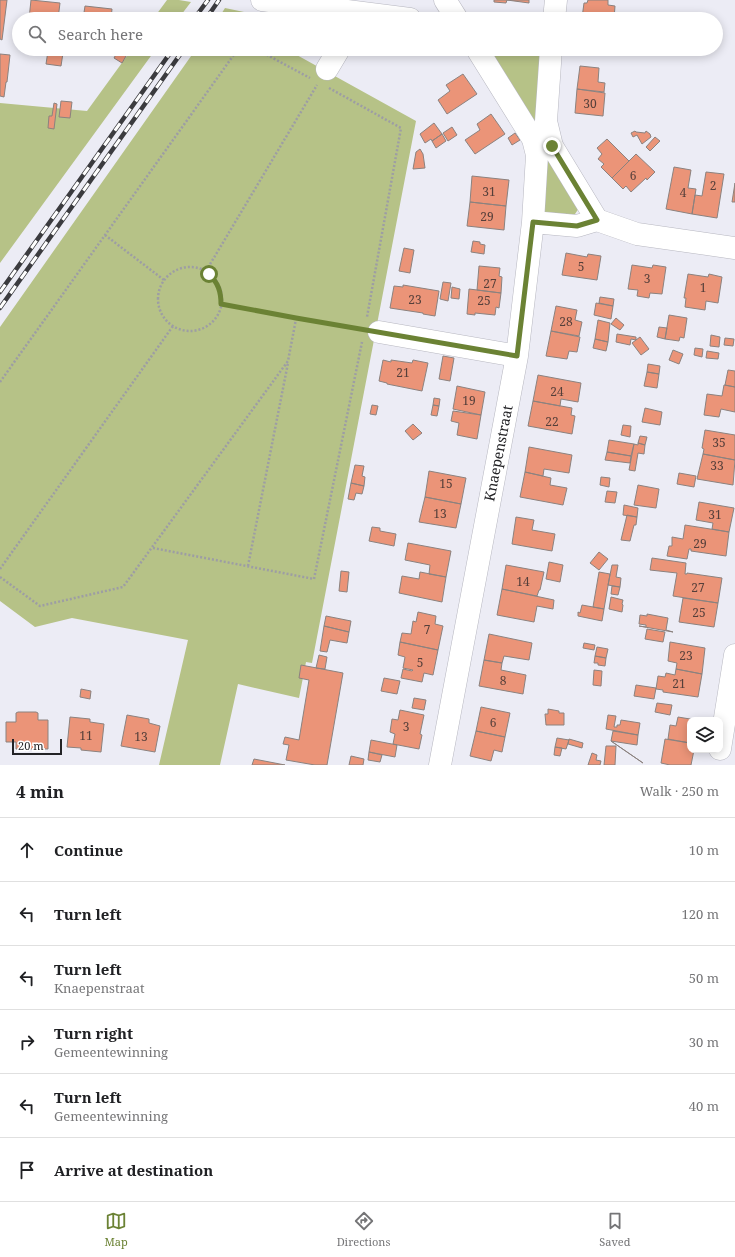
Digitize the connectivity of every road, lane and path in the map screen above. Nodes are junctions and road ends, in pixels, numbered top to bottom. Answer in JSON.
{"nodes":[{"id":1,"x":262,"y":0,"type":"edge"},
{"id":2,"x":445,"y":0,"type":"edge"},
{"id":3,"x":556,"y":0,"type":"edge"},
{"id":4,"x":335,"y":12,"type":"edge"},
{"id":5,"x":453,"y":12,"type":"edge"},
{"id":6,"x":555,"y":12,"type":"edge"},
{"id":7,"x":233,"y":56,"type":"edge"},
{"id":8,"x":273,"y":56,"type":"edge"},
{"id":9,"x":335,"y":56,"type":"edge"},
{"id":10,"x":482,"y":56,"type":"edge"},
{"id":11,"x":551,"y":56,"type":"edge"},
{"id":12,"x":323,"y":76,"type":"junction"},
{"id":13,"x":542,"y":142,"type":"junction"},
{"id":14,"x":597,"y":220,"type":"junction"},
{"id":15,"x":533,"y":222,"type":"junction"},
{"id":16,"x":105,"y":235,"type":"junction"},
{"id":17,"x":735,"y":248,"type":"edge"},
{"id":18,"x":206,"y":271,"type":"junction"},
{"id":19,"x":164,"y":280,"type":"junction"},
{"id":20,"x":221,"y":304,"type":"junction"},
{"id":21,"x":296,"y":318,"type":"junction"},
{"id":22,"x":173,"y":326,"type":"junction"},
{"id":23,"x":372,"y":331,"type":"junction"},
{"id":24,"x":517,"y":356,"type":"junction"},
{"id":25,"x":288,"y":361,"type":"junction"},
{"id":26,"x":0,"y":382,"type":"edge"},
{"id":27,"x":153,"y":548,"type":"junction"},
{"id":28,"x":248,"y":566,"type":"junction"},
{"id":29,"x":0,"y":569,"type":"edge"},
{"id":30,"x":0,"y":577,"type":"edge"},
{"id":31,"x":735,"y":655,"type":"edge"},
{"id":32,"x":723,"y":731,"type":"edge"},
{"id":33,"x":720,"y":753,"type":"edge"},
{"id":34,"x":440,"y":765,"type":"edge"},
{"id":35,"x":718,"y":765,"type":"edge"}],
"edges":[{"from":1,"to":4,"type":"street"},
{"from":2,"to":5,"type":"street"},
{"from":3,"to":6,"type":"street"},
{"from":7,"to":16,"type":"path"},
{"from":8,"to":12,"type":"path"},
{"from":9,"to":12,"type":"street"},
{"from":10,"to":13,"type":"street"},
{"from":11,"to":13,"type":"street","name":"Knaepenstraat"},
{"from":12,"to":18,"type":"path"},
{"from":12,"to":23,"type":"path"},
{"from":13,"to":14,"type":"street"},
{"from":13,"to":15,"type":"street","name":"Knaepenstraat"},
{"from":14,"to":15,"type":"street"},
{"from":14,"to":17,"type":"street"},
{"from":15,"to":24,"type":"street","name":"Knaepenstraat"},
{"from":16,"to":19,"type":"path"},
{"from":16,"to":26,"type":"path"},
{"from":18,"to":19,"type":"path"},
{"from":18,"to":20,"type":"path"},
{"from":19,"to":22,"type":"path"},
{"from":20,"to":21,"type":"path"},
{"from":20,"to":22,"type":"path"},
{"from":21,"to":23,"type":"path"},
{"from":21,"to":25,"type":"path"},
{"from":22,"to":29,"type":"path"},
{"from":23,"to":24,"type":"street"},
{"from":23,"to":28,"type":"path"},
{"from":24,"to":34,"type":"street","name":"Knaepenstraat"},
{"from":25,"to":27,"type":"path"},
{"from":25,"to":28,"type":"path"},
{"from":27,"to":28,"type":"path"},
{"from":27,"to":30,"type":"path"},
{"from":31,"to":32,"type":"street"},
{"from":33,"to":35,"type":"street"}]}
